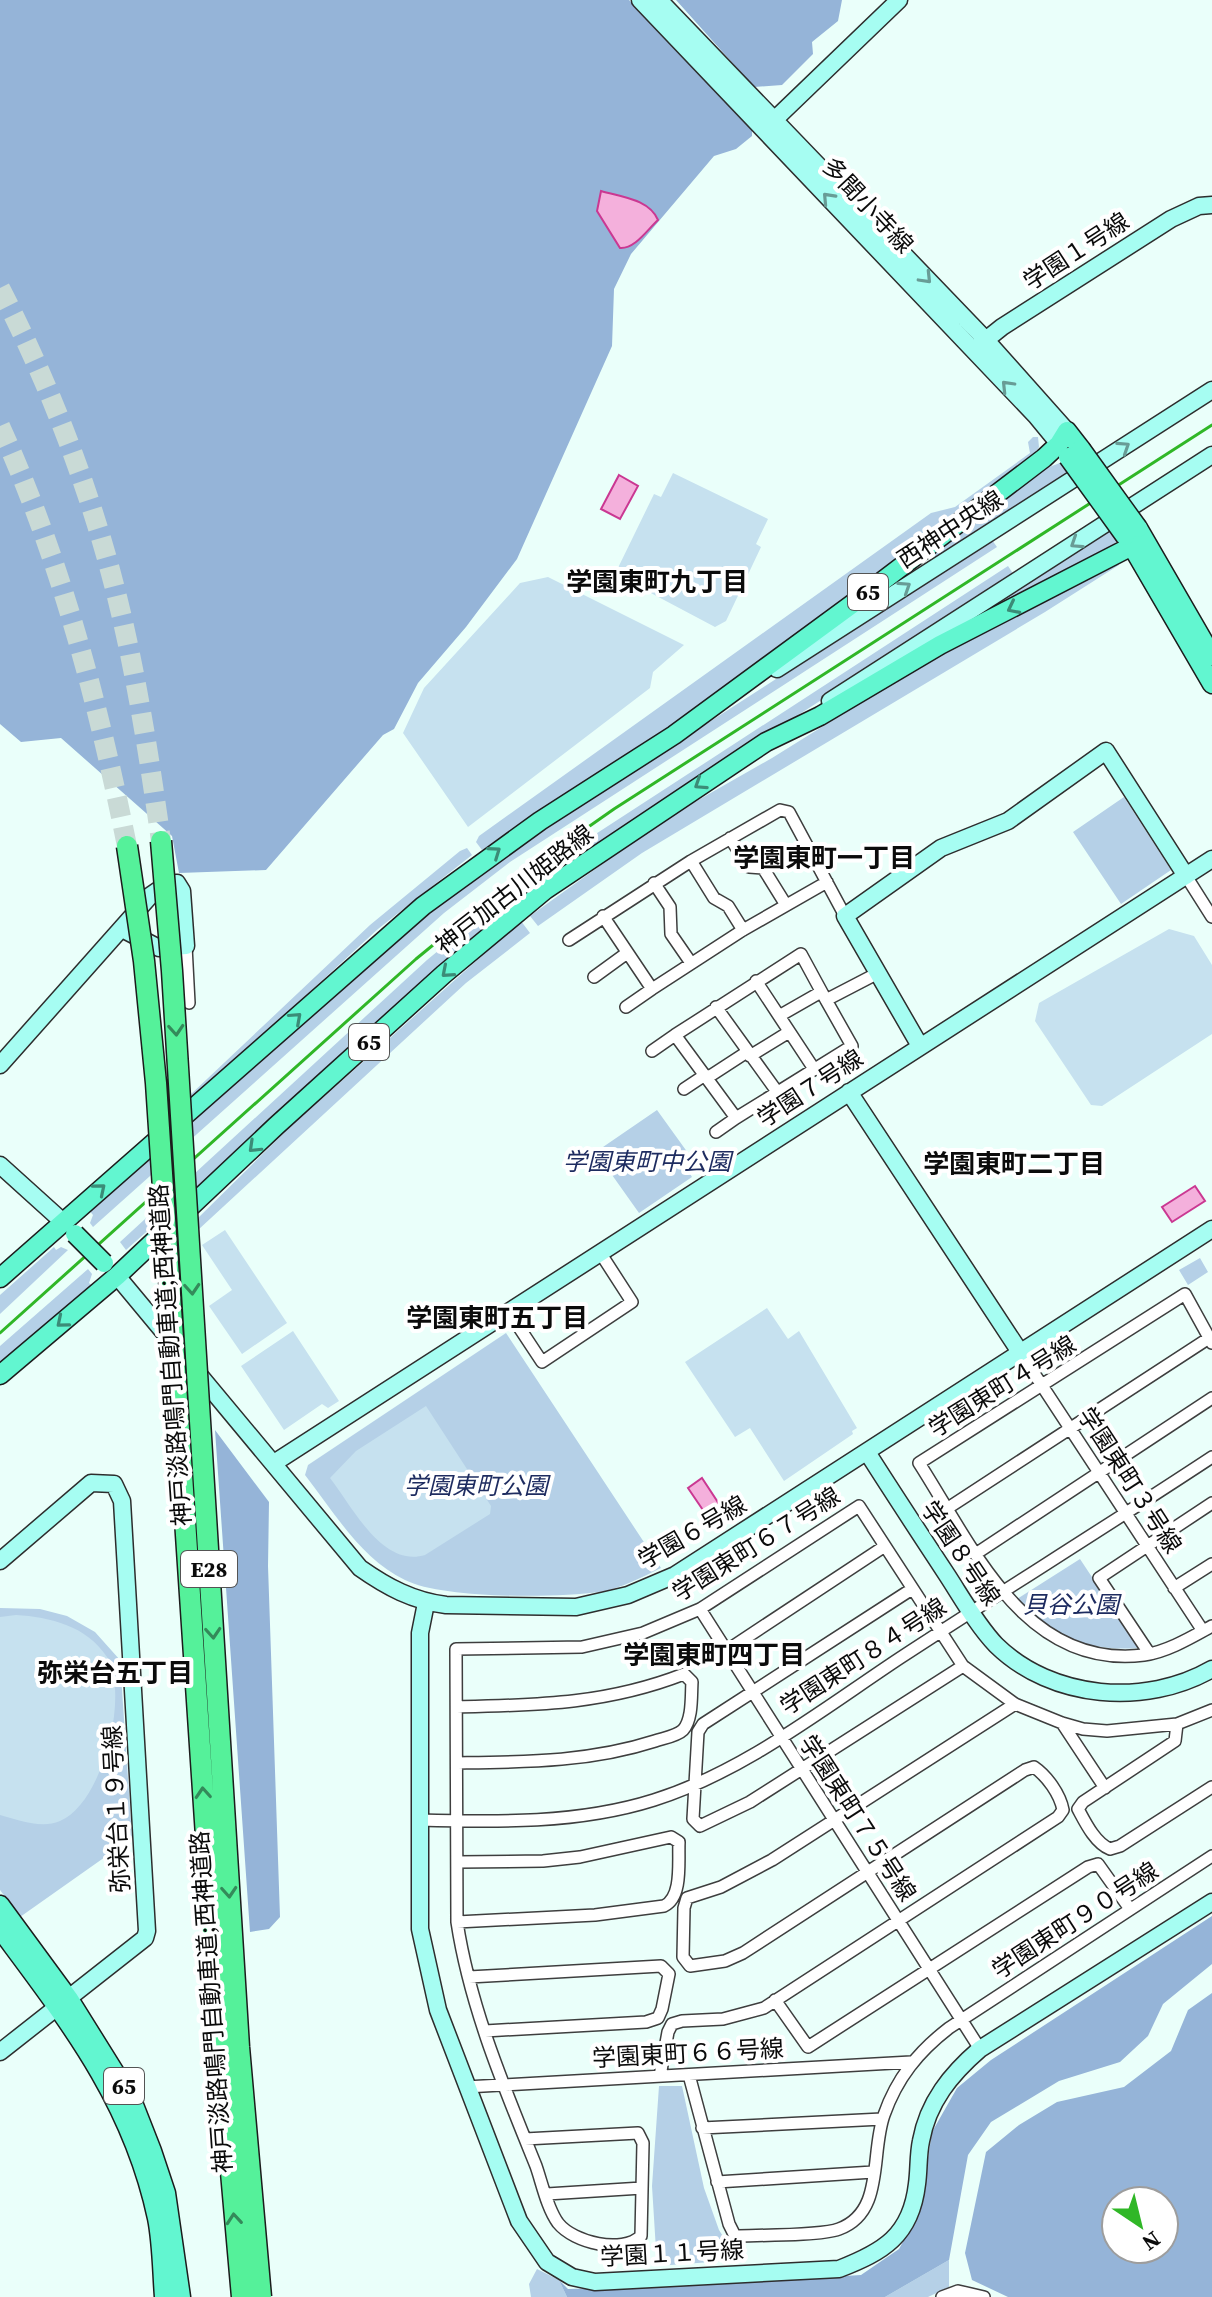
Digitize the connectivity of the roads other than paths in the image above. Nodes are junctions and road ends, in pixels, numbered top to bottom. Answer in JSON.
{"nodes":[{"id":1,"x":640,"y":0,"type":"edge"},
{"id":2,"x":659,"y":0,"type":"edge"},
{"id":3,"x":899,"y":0,"type":"edge"},
{"id":4,"x":769,"y":125,"type":"junction"},
{"id":5,"x":1212,"y":205,"type":"edge"},
{"id":6,"x":979,"y":345,"type":"junction"},
{"id":7,"x":1212,"y":390,"type":"edge"},
{"id":8,"x":1069,"y":445,"type":"junction"},
{"id":9,"x":1212,"y":455,"type":"edge"},
{"id":10,"x":1132,"y":536,"type":"junction"},
{"id":11,"x":1212,"y":656,"type":"edge"},
{"id":12,"x":1212,"y":684,"type":"edge"},
{"id":13,"x":674,"y":735,"type":"junction"},
{"id":14,"x":766,"y":742,"type":"junction"},
{"id":15,"x":730,"y":838,"type":"junction"},
{"id":16,"x":161,"y":841,"type":"tunnel mouth"},
{"id":17,"x":127,"y":846,"type":"tunnel mouth"},
{"id":18,"x":1212,"y":859,"type":"edge"},
{"id":19,"x":691,"y":861,"type":"junction"},
{"id":20,"x":1186,"y":876,"type":"junction"},
{"id":21,"x":827,"y":882,"type":"junction"},
{"id":22,"x":654,"y":883,"type":"junction"},
{"id":23,"x":786,"y":905,"type":"junction"},
{"id":24,"x":603,"y":916,"type":"junction"},
{"id":25,"x":845,"y":916,"type":"junction"},
{"id":26,"x":1212,"y":917,"type":"edge"},
{"id":27,"x":122,"y":929,"type":"junction"},
{"id":28,"x":743,"y":930,"type":"junction"},
{"id":29,"x":569,"y":940,"type":"dead end"},
{"id":30,"x":186,"y":946,"type":"junction"},
{"id":31,"x":627,"y":953,"type":"junction"},
{"id":32,"x":691,"y":963,"type":"junction"},
{"id":33,"x":878,"y":973,"type":"junction"},
{"id":34,"x":594,"y":977,"type":"dead end"},
{"id":35,"x":756,"y":981,"type":"junction"},
{"id":36,"x":652,"y":989,"type":"junction"},
{"id":37,"x":824,"y":996,"type":"junction"},
{"id":38,"x":189,"y":1003,"type":"dead end"},
{"id":39,"x":626,"y":1007,"type":"dead end"},
{"id":40,"x":716,"y":1007,"type":"junction"},
{"id":41,"x":779,"y":1016,"type":"junction"},
{"id":42,"x":789,"y":1032,"type":"junction"},
{"id":43,"x":675,"y":1035,"type":"junction"},
{"id":44,"x":920,"y":1046,"type":"junction"},
{"id":45,"x":652,"y":1051,"type":"dead end"},
{"id":46,"x":748,"y":1054,"type":"junction"},
{"id":47,"x":0,"y":1065,"type":"edge"},
{"id":48,"x":814,"y":1069,"type":"junction"},
{"id":49,"x":706,"y":1077,"type":"junction"},
{"id":50,"x":684,"y":1089,"type":"dead end"},
{"id":51,"x":849,"y":1092,"type":"junction"},
{"id":52,"x":778,"y":1093,"type":"junction"},
{"id":53,"x":736,"y":1118,"type":"junction"},
{"id":54,"x":716,"y":1132,"type":"dead end"},
{"id":55,"x":0,"y":1165,"type":"edge"},
{"id":56,"x":69,"y":1228,"type":"junction"},
{"id":57,"x":1212,"y":1229,"type":"edge"},
{"id":58,"x":601,"y":1254,"type":"junction"},
{"id":59,"x":110,"y":1269,"type":"junction"},
{"id":60,"x":0,"y":1278,"type":"edge"},
{"id":61,"x":509,"y":1312,"type":"junction"},
{"id":62,"x":1210,"y":1340,"type":"edge"},
{"id":63,"x":1020,"y":1352,"type":"junction"},
{"id":64,"x":0,"y":1375,"type":"edge"},
{"id":65,"x":1044,"y":1386,"type":"junction"},
{"id":66,"x":1212,"y":1398,"type":"edge"},
{"id":67,"x":1071,"y":1429,"type":"junction"},
{"id":68,"x":867,"y":1452,"type":"junction"},
{"id":69,"x":1212,"y":1457,"type":"edge"},
{"id":70,"x":274,"y":1463,"type":"junction"},
{"id":71,"x":1098,"y":1471,"type":"junction"},
{"id":72,"x":1212,"y":1503,"type":"edge"},
{"id":73,"x":948,"y":1508,"type":"junction"},
{"id":74,"x":1125,"y":1515,"type":"junction"},
{"id":75,"x":885,"y":1546,"type":"junction"},
{"id":76,"x":1146,"y":1546,"type":"junction"},
{"id":77,"x":977,"y":1553,"type":"junction"},
{"id":78,"x":0,"y":1561,"type":"edge"},
{"id":79,"x":1212,"y":1564,"type":"edge"},
{"id":80,"x":1174,"y":1588,"type":"junction"},
{"id":81,"x":912,"y":1589,"type":"junction"},
{"id":82,"x":1003,"y":1592,"type":"junction"},
{"id":83,"x":426,"y":1603,"type":"junction"},
{"id":84,"x":700,"y":1609,"type":"junction"},
{"id":85,"x":971,"y":1612,"type":"junction"},
{"id":86,"x":1208,"y":1629,"type":"edge"},
{"id":87,"x":942,"y":1635,"type":"junction"},
{"id":88,"x":726,"y":1651,"type":"junction"},
{"id":89,"x":1149,"y":1653,"type":"junction"},
{"id":90,"x":963,"y":1666,"type":"junction"},
{"id":91,"x":1212,"y":1669,"type":"edge"},
{"id":92,"x":752,"y":1694,"type":"junction"},
{"id":93,"x":1015,"y":1704,"type":"junction"},
{"id":94,"x":457,"y":1707,"type":"junction"},
{"id":95,"x":1212,"y":1710,"type":"edge"},
{"id":96,"x":1062,"y":1723,"type":"junction"},
{"id":97,"x":1177,"y":1724,"type":"junction"},
{"id":98,"x":779,"y":1737,"type":"junction"},
{"id":99,"x":458,"y":1763,"type":"junction"},
{"id":100,"x":801,"y":1770,"type":"junction"},
{"id":101,"x":694,"y":1785,"type":"junction"},
{"id":102,"x":1212,"y":1787,"type":"edge"},
{"id":103,"x":1105,"y":1788,"type":"junction"},
{"id":104,"x":419,"y":1820,"type":"junction"},
{"id":105,"x":458,"y":1821,"type":"junction"},
{"id":106,"x":834,"y":1821,"type":"junction"},
{"id":107,"x":1212,"y":1856,"type":"edge"},
{"id":108,"x":458,"y":1862,"type":"junction"},
{"id":109,"x":867,"y":1873,"type":"junction"},
{"id":110,"x":1212,"y":1902,"type":"edge"},
{"id":111,"x":0,"y":1905,"type":"edge"},
{"id":112,"x":1130,"y":1909,"type":"junction"},
{"id":113,"x":898,"y":1921,"type":"junction"},
{"id":114,"x":457,"y":1922,"type":"junction"},
{"id":115,"x":0,"y":1929,"type":"edge"},
{"id":116,"x":929,"y":1969,"type":"junction"},
{"id":117,"x":469,"y":1977,"type":"junction"},
{"id":118,"x":775,"y":2000,"type":"junction"},
{"id":119,"x":64,"y":2003,"type":"junction"},
{"id":120,"x":961,"y":2020,"type":"junction"},
{"id":121,"x":485,"y":2031,"type":"junction"},
{"id":122,"x":980,"y":2049,"type":"junction"},
{"id":123,"x":0,"y":2052,"type":"edge"},
{"id":124,"x":911,"y":2062,"type":"junction"},
{"id":125,"x":689,"y":2075,"type":"junction"},
{"id":126,"x":660,"y":2076,"type":"junction"},
{"id":127,"x":504,"y":2085,"type":"junction"},
{"id":128,"x":466,"y":2087,"type":"junction"},
{"id":129,"x":882,"y":2119,"type":"junction"},
{"id":130,"x":702,"y":2128,"type":"junction"},
{"id":131,"x":525,"y":2139,"type":"junction"},
{"id":132,"x":873,"y":2172,"type":"junction"},
{"id":133,"x":717,"y":2182,"type":"junction"},
{"id":134,"x":642,"y":2188,"type":"junction"},
{"id":135,"x":547,"y":2194,"type":"junction"},
{"id":136,"x":164,"y":2297,"type":"edge"},
{"id":137,"x":181,"y":2297,"type":"edge"},
{"id":138,"x":242,"y":2297,"type":"edge"},
{"id":139,"x":261,"y":2297,"type":"edge"},
{"id":140,"x":942,"y":2297,"type":"edge"},
{"id":141,"x":984,"y":2297,"type":"edge"}],
"edges":[{"from":1,"to":4,"type":"street","name":"多聞小寺線"},
{"from":2,"to":4,"type":"street","name":"多聞小寺線"},
{"from":3,"to":4,"type":"street"},
{"from":4,"to":6,"type":"street","name":"多聞小寺線"},
{"from":5,"to":6,"type":"street","name":"学園１号線"},
{"from":6,"to":8,"type":"street","name":"多聞小寺線"},
{"from":13,"to":7,"type":"street","name":"西神中央線","one_way":true},
{"from":8,"to":10,"type":"main road","bridge":true},
{"from":8,"to":13,"type":"main road","name":"神戸加古川姫路線","number":"65"},
{"from":9,"to":14,"type":"street","one_way":true},
{"from":10,"to":11,"type":"main road"},
{"from":10,"to":12,"type":"main road"},
{"from":10,"to":14,"type":"main road","name":"神戸加古川姫路線","number":"65","one_way":true},
{"from":56,"to":13,"type":"main road","name":"神戸加古川姫路線","number":"65","one_way":true},
{"from":14,"to":59,"type":"main road","name":"神戸加古川姫路線","number":"65","one_way":true},
{"from":15,"to":19,"type":"street"},
{"from":15,"to":21,"type":"street"},
{"from":15,"to":23,"type":"street"},
{"from":16,"to":139,"type":"highway","name":"神戸淡路鳴門自動車道;西神道路","number":"E28","one_way":true,"bridge":true},
{"from":138,"to":17,"type":"highway","name":"神戸淡路鳴門自動車道;西神道路","number":"E28","one_way":true,"bridge":true},
{"from":18,"to":20,"type":"street","name":"学園７号線"},
{"from":19,"to":22,"type":"street"},
{"from":19,"to":28,"type":"street"},
{"from":20,"to":25,"type":"street"},
{"from":20,"to":26,"type":"street"},
{"from":20,"to":44,"type":"street","name":"学園７号線"},
{"from":21,"to":23,"type":"street"},
{"from":21,"to":25,"type":"street"},
{"from":22,"to":24,"type":"street"},
{"from":22,"to":32,"type":"street"},
{"from":23,"to":28,"type":"street"},
{"from":24,"to":29,"type":"street"},
{"from":24,"to":31,"type":"street"},
{"from":25,"to":33,"type":"street"},
{"from":27,"to":30,"type":"street"},
{"from":27,"to":30,"type":"street"},
{"from":27,"to":47,"type":"street"},
{"from":28,"to":32,"type":"street"},
{"from":30,"to":38,"type":"street"},
{"from":31,"to":34,"type":"street"},
{"from":31,"to":36,"type":"street"},
{"from":32,"to":36,"type":"street"},
{"from":33,"to":37,"type":"street"},
{"from":33,"to":44,"type":"street"},
{"from":35,"to":37,"type":"street"},
{"from":35,"to":40,"type":"street"},
{"from":35,"to":41,"type":"street"},
{"from":36,"to":39,"type":"street"},
{"from":37,"to":41,"type":"street"},
{"from":37,"to":48,"type":"street"},
{"from":40,"to":43,"type":"street"},
{"from":40,"to":46,"type":"street"},
{"from":41,"to":42,"type":"street"},
{"from":42,"to":46,"type":"street"},
{"from":42,"to":48,"type":"street"},
{"from":43,"to":45,"type":"street"},
{"from":43,"to":49,"type":"street"},
{"from":44,"to":51,"type":"street","name":"学園７号線"},
{"from":46,"to":49,"type":"street"},
{"from":46,"to":52,"type":"street"},
{"from":48,"to":52,"type":"street"},
{"from":49,"to":50,"type":"street"},
{"from":49,"to":53,"type":"street"},
{"from":51,"to":58,"type":"street","name":"学園７号線"},
{"from":51,"to":63,"type":"street"},
{"from":52,"to":53,"type":"street"},
{"from":53,"to":54,"type":"street"},
{"from":55,"to":56,"type":"street"},
{"from":56,"to":59,"type":"main road","bridge":true},
{"from":56,"to":60,"type":"main road","name":"神戸加古川姫路線","number":"65"},
{"from":57,"to":63,"type":"street","name":"学園６号線"},
{"from":58,"to":61,"type":"street","name":"学園７号線"},
{"from":58,"to":61,"type":"street"},
{"from":59,"to":64,"type":"main road","name":"神戸加古川姫路線","number":"65","one_way":true},
{"from":59,"to":70,"type":"street","name":"学園６号線"},
{"from":61,"to":70,"type":"street","name":"学園７号線"},
{"from":62,"to":65,"type":"street","name":"学園東町４号線"},
{"from":62,"to":67,"type":"street"},
{"from":63,"to":65,"type":"street","name":"学園東町３号線"},
{"from":63,"to":68,"type":"street","name":"学園６号線"},
{"from":65,"to":67,"type":"street","name":"学園東町３号線"},
{"from":65,"to":73,"type":"street","name":"学園東町４号線"},
{"from":66,"to":71,"type":"street"},
{"from":67,"to":71,"type":"street","name":"学園東町３号線"},
{"from":67,"to":73,"type":"street"},
{"from":68,"to":83,"type":"street","name":"学園６号線"},
{"from":68,"to":85,"type":"street","name":"学園８号線"},
{"from":69,"to":74,"type":"street","name":"学園東町８４号線"},
{"from":70,"to":83,"type":"street","name":"学園６号線"},
{"from":71,"to":74,"type":"street","name":"学園東町３号線"},
{"from":71,"to":77,"type":"street"},
{"from":72,"to":76,"type":"street"},
{"from":73,"to":77,"type":"street","name":"学園東町４号線"},
{"from":74,"to":76,"type":"street","name":"学園東町３号線"},
{"from":74,"to":82,"type":"street","name":"学園東町８４号線"},
{"from":75,"to":81,"type":"street","name":"学園東町６７号線"},
{"from":75,"to":84,"type":"street","name":"学園東町６７号線"},
{"from":75,"to":88,"type":"street"},
{"from":76,"to":80,"type":"street","name":"学園東町３号線"},
{"from":76,"to":89,"type":"street"},
{"from":77,"to":82,"type":"street","name":"学園東町４号線"},
{"from":78,"to":119,"type":"street","name":"弥栄台１９号線"},
{"from":79,"to":80,"type":"street"},
{"from":80,"to":86,"type":"street","name":"学園東町３号線"},
{"from":81,"to":87,"type":"street","name":"学園東町６７号線"},
{"from":81,"to":92,"type":"street"},
{"from":82,"to":85,"type":"street","name":"学園東町８４号線"},
{"from":82,"to":89,"type":"street","name":"学園東町４号線"},
{"from":83,"to":104,"type":"street","name":"学園１１号線"},
{"from":84,"to":88,"type":"street","name":"学園東町７５号線"},
{"from":84,"to":94,"type":"street","name":"学園東町６７号線"},
{"from":85,"to":87,"type":"street","name":"学園東町８４号線"},
{"from":85,"to":91,"type":"street","name":"学園８号線"},
{"from":86,"to":89,"type":"street","name":"学園東町４号線"},
{"from":87,"to":90,"type":"street","name":"学園東町６７号線"},
{"from":87,"to":98,"type":"street","name":"学園東町８４号線"},
{"from":88,"to":92,"type":"street","name":"学園東町７５号線"},
{"from":90,"to":93,"type":"street","name":"学園東町６７号線"},
{"from":90,"to":100,"type":"street"},
{"from":92,"to":98,"type":"street","name":"学園東町７５号線"},
{"from":92,"to":101,"type":"street"},
{"from":93,"to":96,"type":"street","name":"学園東町６７号線"},
{"from":93,"to":106,"type":"street"},
{"from":94,"to":99,"type":"street","name":"学園東町６７号線"},
{"from":94,"to":99,"type":"street"},
{"from":95,"to":97,"type":"street","name":"学園東町６７号線"},
{"from":96,"to":97,"type":"street","name":"学園東町６７号線"},
{"from":96,"to":103,"type":"street"},
{"from":97,"to":103,"type":"street"},
{"from":98,"to":100,"type":"street","name":"学園東町７５号線"},
{"from":98,"to":101,"type":"street","name":"学園東町８４号線"},
{"from":99,"to":105,"type":"street","name":"学園東町６７号線"},
{"from":100,"to":101,"type":"street"},
{"from":100,"to":106,"type":"street","name":"学園東町７５号線"},
{"from":101,"to":105,"type":"street","name":"学園東町８４号線"},
{"from":102,"to":103,"type":"street"},
{"from":104,"to":105,"type":"street","name":"学園東町８４号線"},
{"from":104,"to":128,"type":"street","name":"学園１１号線"},
{"from":105,"to":108,"type":"street","name":"学園東町６７号線"},
{"from":106,"to":109,"type":"street","name":"学園東町７５号線"},
{"from":106,"to":109,"type":"street"},
{"from":107,"to":112,"type":"street","name":"学園東町９０号線"},
{"from":108,"to":114,"type":"street","name":"学園東町６７号線"},
{"from":108,"to":114,"type":"street"},
{"from":109,"to":113,"type":"street","name":"学園東町７５号線"},
{"from":109,"to":113,"type":"street"},
{"from":110,"to":122,"type":"street","name":"学園１１号線"},
{"from":111,"to":119,"type":"main road","number":"65"},
{"from":112,"to":116,"type":"street"},
{"from":112,"to":120,"type":"street","name":"学園東町９０号線"},
{"from":113,"to":116,"type":"street","name":"学園東町７５号線"},
{"from":113,"to":118,"type":"street"},
{"from":114,"to":117,"type":"street","name":"学園東町６７号線"},
{"from":115,"to":119,"type":"main road","number":"65"},
{"from":116,"to":118,"type":"street"},
{"from":116,"to":120,"type":"street","name":"学園東町７５号線"},
{"from":117,"to":121,"type":"street","name":"学園東町６７号線"},
{"from":117,"to":121,"type":"street"},
{"from":118,"to":126,"type":"street"},
{"from":119,"to":123,"type":"street"},
{"from":119,"to":136,"type":"main road","number":"65"},
{"from":119,"to":137,"type":"main road","number":"65"},
{"from":120,"to":122,"type":"street","name":"学園東町７５号線"},
{"from":120,"to":124,"type":"street","name":"学園東町９０号線"},
{"from":121,"to":127,"type":"street","name":"学園東町６７号線"},
{"from":122,"to":128,"type":"street","name":"学園１１号線"},
{"from":124,"to":125,"type":"street","name":"学園東町６６号線"},
{"from":124,"to":129,"type":"street","name":"学園東町９０号線"},
{"from":125,"to":126,"type":"street","name":"学園東町６６号線"},
{"from":125,"to":130,"type":"street"},
{"from":126,"to":127,"type":"street","name":"学園東町６６号線"},
{"from":127,"to":128,"type":"street","name":"学園東町６６号線"},
{"from":127,"to":131,"type":"street","name":"学園東町６７号線"},
{"from":129,"to":130,"type":"street"},
{"from":129,"to":132,"type":"street","name":"学園東町９０号線"},
{"from":130,"to":133,"type":"street"},
{"from":131,"to":134,"type":"street"},
{"from":131,"to":135,"type":"street","name":"学園東町６７号線"},
{"from":132,"to":133,"type":"street"},
{"from":132,"to":133,"type":"street","name":"学園東町９０号線"},
{"from":134,"to":135,"type":"street"},
{"from":134,"to":135,"type":"street","name":"学園東町６７号線"},
{"from":140,"to":141,"type":"street"}]}
